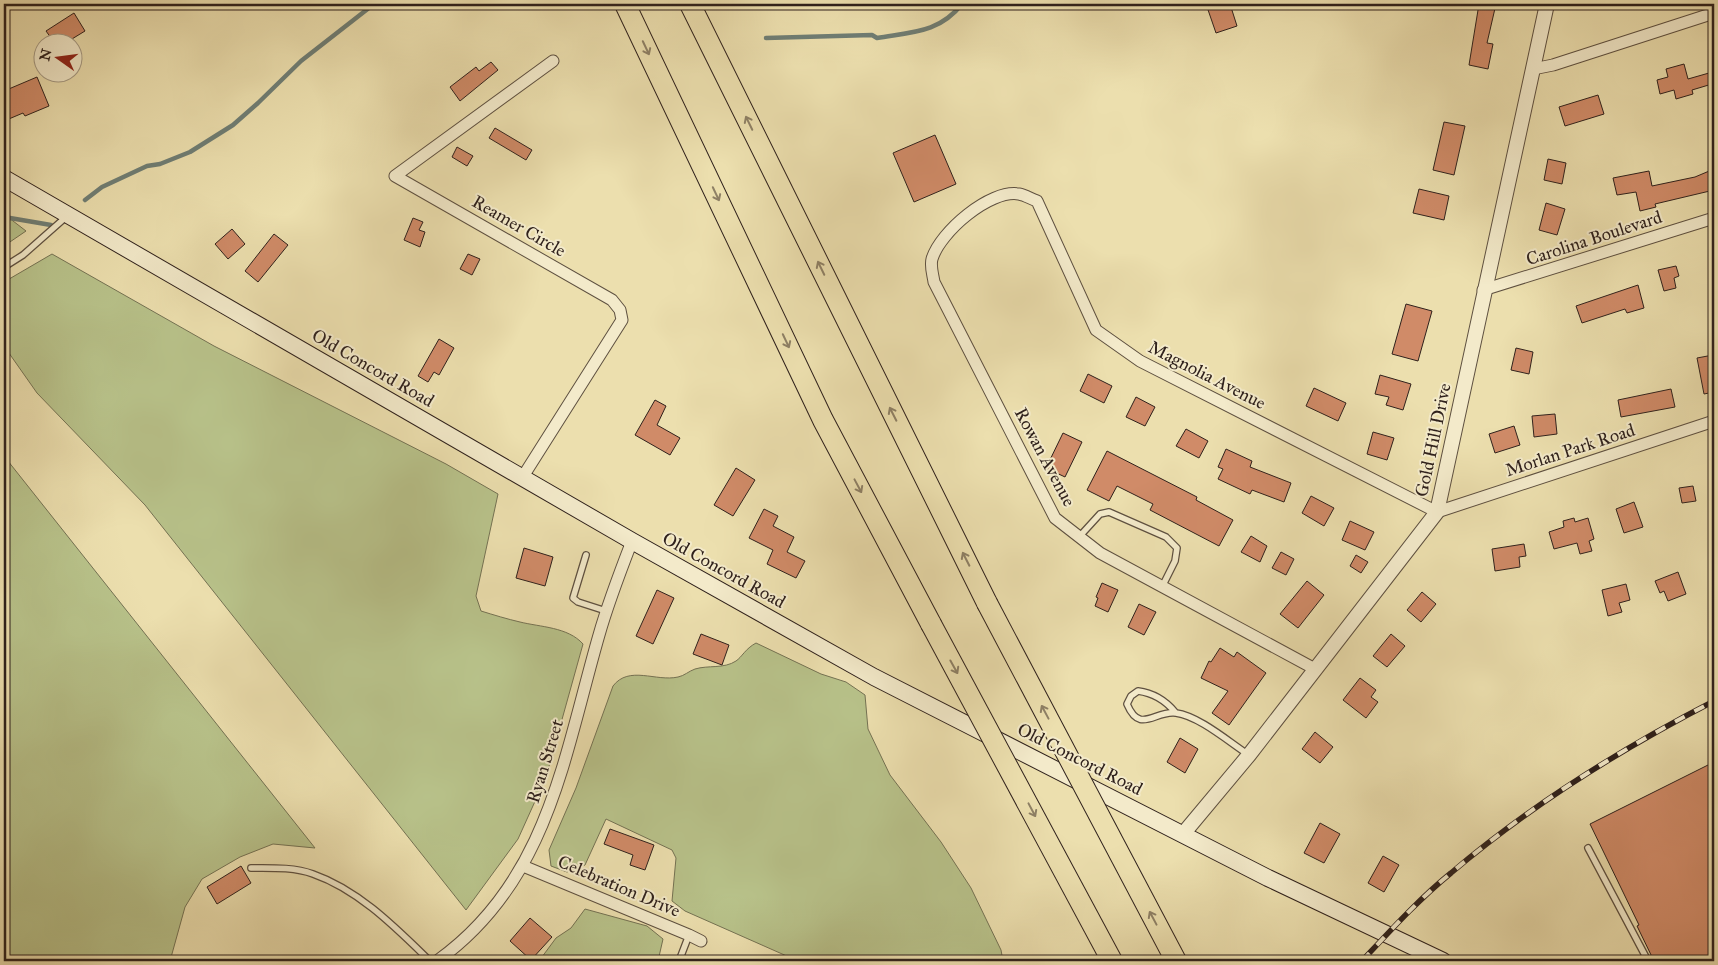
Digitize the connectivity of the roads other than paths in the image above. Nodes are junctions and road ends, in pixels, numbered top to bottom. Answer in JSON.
{"nodes":[{"id":1,"x":625,"y":4,"type":"edge"},
{"id":2,"x":690,"y":4,"type":"edge"},
{"id":3,"x":1547,"y":4,"type":"edge"},
{"id":4,"x":1714,"y":13,"type":"edge"},
{"id":5,"x":553,"y":61,"type":"dead end"},
{"id":6,"x":1533,"y":69,"type":"junction"},
{"id":7,"x":4,"y":178,"type":"edge"},
{"id":8,"x":1032,"y":199,"type":"joint"},
{"id":9,"x":68,"y":215,"type":"junction"},
{"id":10,"x":1714,"y":218,"type":"edge"},
{"id":11,"x":4,"y":267,"type":"edge"},
{"id":12,"x":1483,"y":290,"type":"junction"},
{"id":13,"x":1714,"y":421,"type":"edge"},
{"id":14,"x":522,"y":478,"type":"junction"},
{"id":15,"x":1437,"y":512,"type":"junction"},
{"id":16,"x":1079,"y":537,"type":"junction"},
{"id":17,"x":632,"y":541,"type":"junction"},
{"id":18,"x":586,"y":555,"type":"dead end"},
{"id":19,"x":1162,"y":587,"type":"junction"},
{"id":20,"x":606,"y":611,"type":"junction"},
{"id":21,"x":1315,"y":669,"type":"junction"},
{"id":22,"x":1175,"y":712,"type":"junction"},
{"id":23,"x":1249,"y":755,"type":"junction"},
{"id":24,"x":1183,"y":834,"type":"junction"},
{"id":25,"x":1588,"y":848,"type":"dead end"},
{"id":26,"x":523,"y":866,"type":"junction"},
{"id":27,"x":251,"y":868,"type":"dead end"},
{"id":28,"x":689,"y":935,"type":"junction"},
{"id":29,"x":701,"y":942,"type":"dead end"},
{"id":30,"x":430,"y":961,"type":"edge"},
{"id":31,"x":437,"y":961,"type":"edge"},
{"id":32,"x":680,"y":961,"type":"edge"},
{"id":33,"x":1112,"y":961,"type":"edge"},
{"id":34,"x":1176,"y":961,"type":"edge"},
{"id":35,"x":1443,"y":961,"type":"edge"},
{"id":36,"x":1648,"y":961,"type":"edge"}],
"edges":[{"from":1,"to":33,"type":"highway","one_way":true,"bridge":true},
{"from":34,"to":2,"type":"highway","one_way":true,"bridge":true},
{"from":3,"to":6,"type":"street","name":"Gold Hill Drive"},
{"from":4,"to":6,"type":"street"},
{"from":5,"to":14,"type":"street","name":"Reamer Circle"},
{"from":6,"to":12,"type":"street","name":"Gold Hill Drive"},
{"from":7,"to":9,"type":"main road","name":"Old Concord Road"},
{"from":8,"to":15,"type":"street","name":"Magnolia Avenue"},
{"from":8,"to":16,"type":"street","name":"Rowan Avenue"},
{"from":9,"to":11,"type":"lane"},
{"from":9,"to":14,"type":"main road","name":"Old Concord Road"},
{"from":10,"to":12,"type":"street","name":"Carolina Boulevard"},
{"from":12,"to":15,"type":"street","name":"Gold Hill Drive"},
{"from":13,"to":15,"type":"street","name":"Morlan Park Road"},
{"from":14,"to":17,"type":"main road","name":"Old Concord Road"},
{"from":15,"to":21,"type":"street","name":"Gold Hill Drive"},
{"from":16,"to":19,"type":"street","name":"Rowan Avenue"},
{"from":16,"to":19,"type":"lane"},
{"from":17,"to":20,"type":"street","name":"Ryan Street"},
{"from":17,"to":24,"type":"main road","name":"Old Concord Road"},
{"from":18,"to":20,"type":"lane"},
{"from":19,"to":21,"type":"street","name":"Rowan Avenue"},
{"from":20,"to":26,"type":"street","name":"Ryan Street"},
{"from":21,"to":23,"type":"street","name":"Gold Hill Drive"},
{"from":22,"to":22,"type":"lane"},
{"from":22,"to":23,"type":"lane"},
{"from":23,"to":24,"type":"street","name":"Gold Hill Drive"},
{"from":24,"to":35,"type":"main road","name":"Old Concord Road"},
{"from":25,"to":36,"type":"lane"},
{"from":26,"to":28,"type":"street","name":"Celebration Drive"},
{"from":26,"to":31,"type":"street","name":"Ryan Street"},
{"from":27,"to":30,"type":"lane"},
{"from":28,"to":29,"type":"street","name":"Celebration Drive"},
{"from":28,"to":32,"type":"lane"}]}
